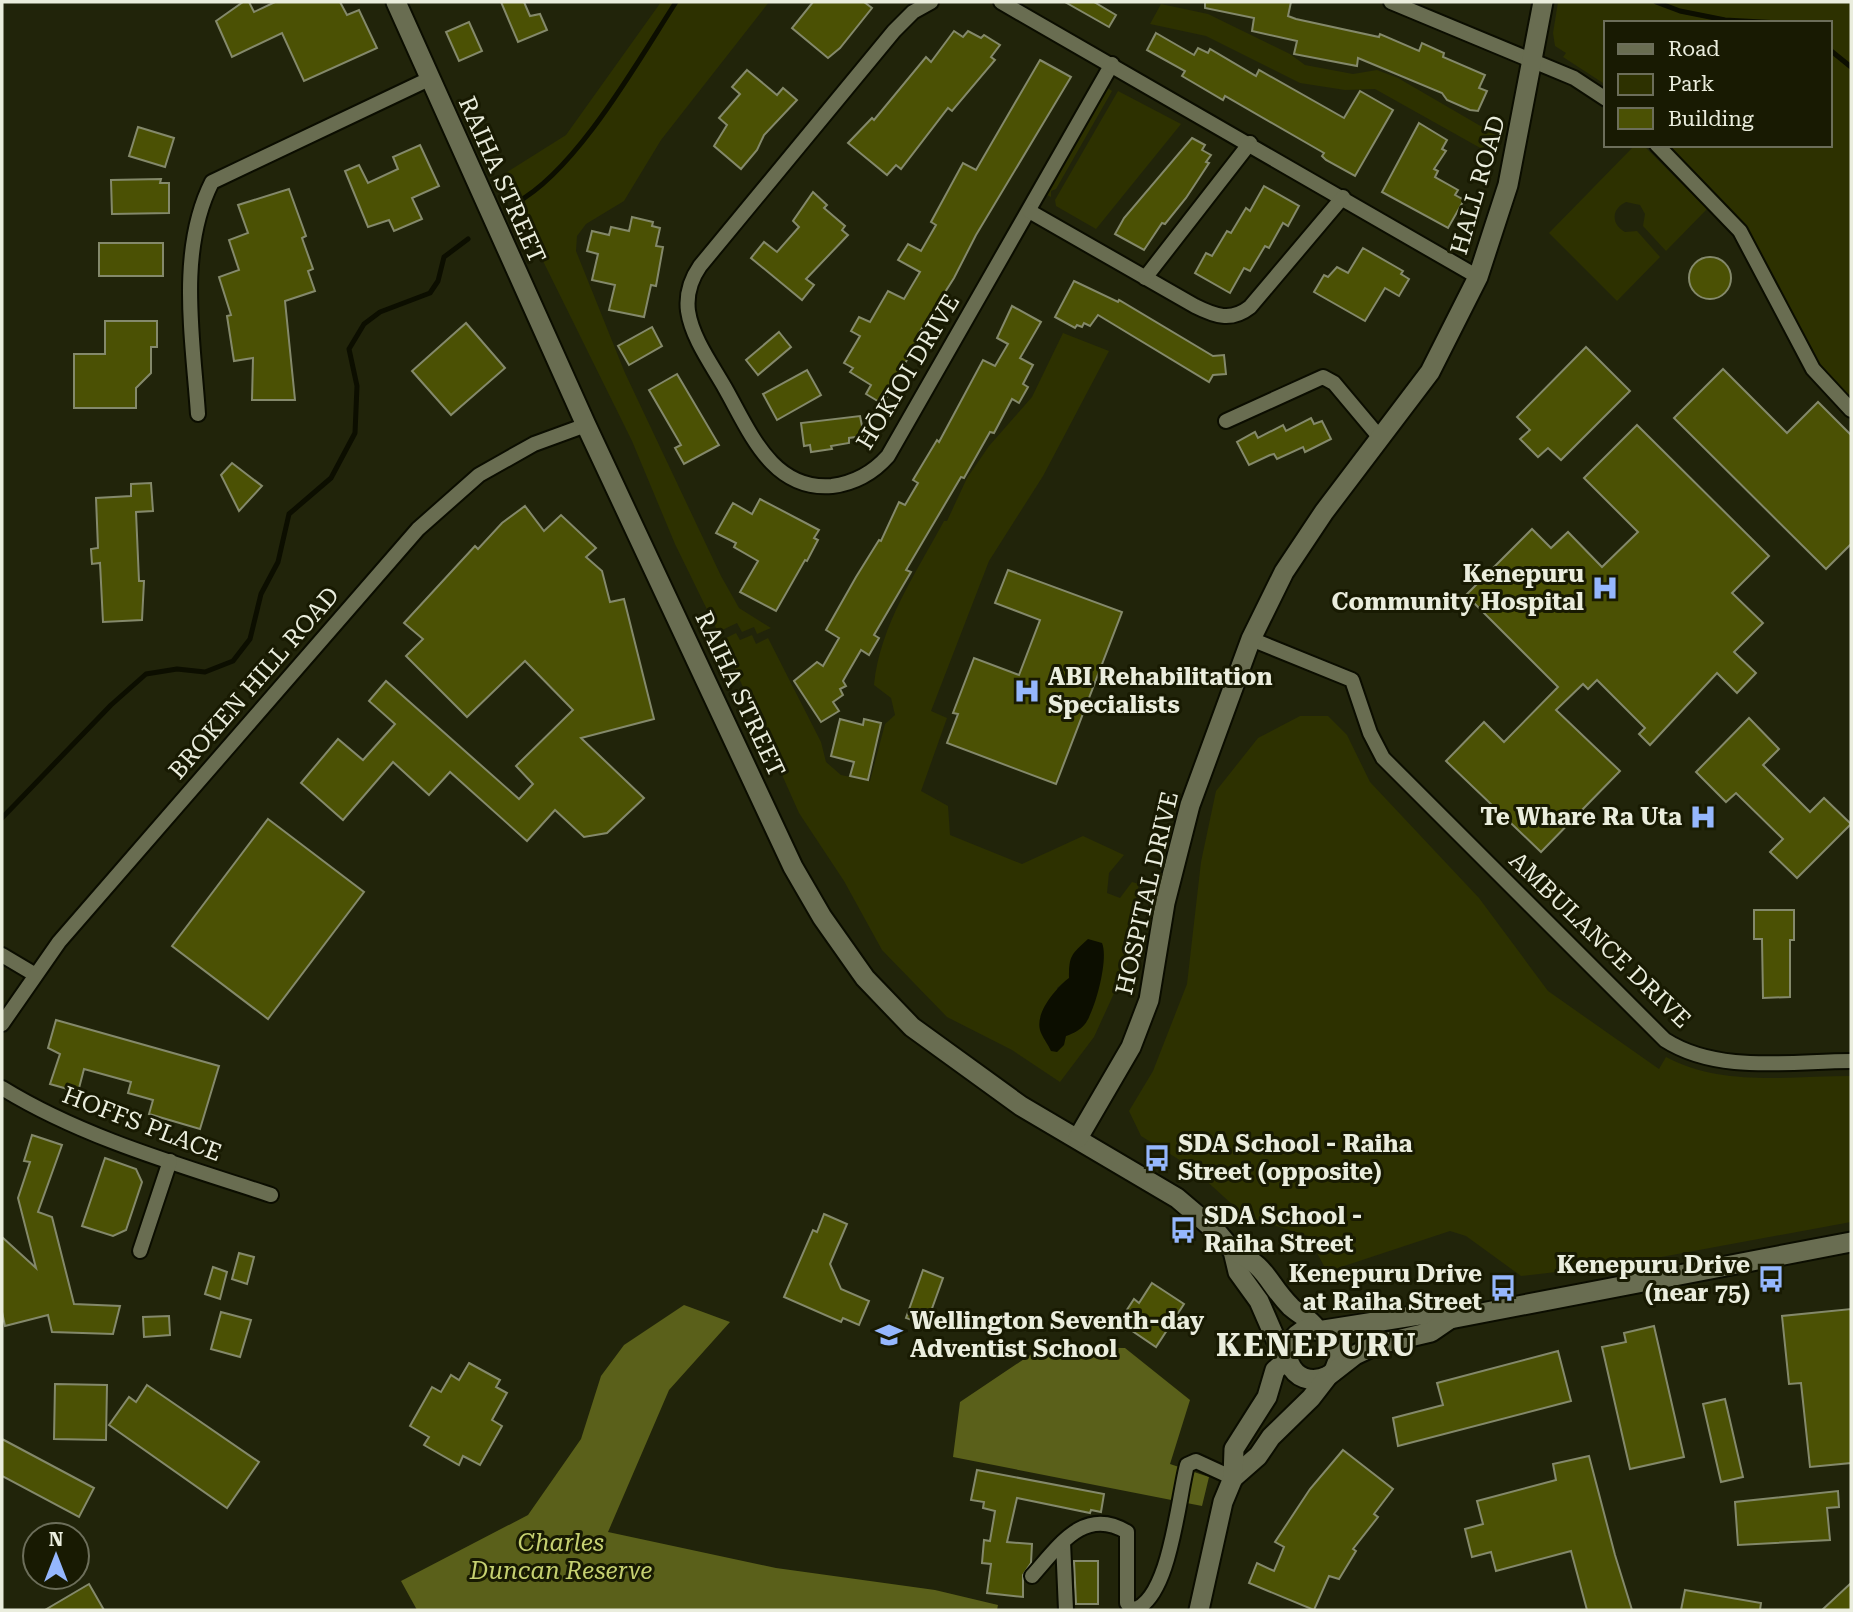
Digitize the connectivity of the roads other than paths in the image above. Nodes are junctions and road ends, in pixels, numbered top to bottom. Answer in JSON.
{"nodes":[{"id":1,"x":396,"y":2,"type":"edge"},
{"id":2,"x":931,"y":2,"type":"edge"},
{"id":3,"x":1001,"y":2,"type":"edge"},
{"id":4,"x":1391,"y":2,"type":"edge"},
{"id":5,"x":1543,"y":4,"type":"edge"},
{"id":6,"x":1533,"y":62,"type":"junction"},
{"id":7,"x":1112,"y":64,"type":"junction"},
{"id":8,"x":429,"y":79,"type":"junction"},
{"id":9,"x":1604,"y":98,"type":"edge"},
{"id":10,"x":1250,"y":143,"type":"junction"},
{"id":11,"x":1659,"y":147,"type":"edge"},
{"id":12,"x":1343,"y":197,"type":"junction"},
{"id":13,"x":1029,"y":211,"type":"junction"},
{"id":14,"x":1478,"y":277,"type":"junction"},
{"id":15,"x":1145,"y":278,"type":"junction"},
{"id":16,"x":1430,"y":372,"type":"joint"},
{"id":17,"x":1851,"y":410,"type":"edge"},
{"id":18,"x":198,"y":414,"type":"dead end"},
{"id":19,"x":1226,"y":421,"type":"dead end"},
{"id":20,"x":586,"y":425,"type":"junction"},
{"id":21,"x":1381,"y":439,"type":"junction"},
{"id":22,"x":1251,"y":639,"type":"junction"},
{"id":23,"x":2,"y":955,"type":"edge"},
{"id":24,"x":34,"y":974,"type":"junction"},
{"id":25,"x":2,"y":1024,"type":"edge"},
{"id":26,"x":1851,"y":1061,"type":"edge"},
{"id":27,"x":2,"y":1088,"type":"edge"},
{"id":28,"x":1078,"y":1138,"type":"junction"},
{"id":29,"x":170,"y":1161,"type":"junction"},
{"id":30,"x":271,"y":1195,"type":"dead end"},
{"id":31,"x":1851,"y":1242,"type":"edge"},
{"id":32,"x":140,"y":1251,"type":"dead end"},
{"id":33,"x":1233,"y":1251,"type":"junction"},
{"id":34,"x":1450,"y":1319,"type":"junction"},
{"id":35,"x":1320,"y":1329,"type":"junction"},
{"id":36,"x":1287,"y":1356,"type":"junction"},
{"id":37,"x":1331,"y":1374,"type":"junction"},
{"id":38,"x":1233,"y":1478,"type":"junction"},
{"id":39,"x":1063,"y":1542,"type":"junction"},
{"id":40,"x":1032,"y":1576,"type":"dead end"},
{"id":41,"x":1066,"y":1610,"type":"edge"},
{"id":42,"x":1199,"y":1610,"type":"edge"}],
"edges":[{"from":1,"to":8,"type":"main road","name":"RAIHA STREET"},
{"from":2,"to":13,"type":"street","name":"HŌKIOI DRIVE"},
{"from":3,"to":7,"type":"street"},
{"from":4,"to":6,"type":"street"},
{"from":5,"to":6,"type":"main road","name":"HALL ROAD"},
{"from":6,"to":9,"type":"street"},
{"from":6,"to":14,"type":"main road","name":"HALL ROAD"},
{"from":7,"to":10,"type":"street"},
{"from":7,"to":13,"type":"street","name":"HŌKIOI DRIVE"},
{"from":8,"to":18,"type":"street"},
{"from":8,"to":20,"type":"main road","name":"RAIHA STREET"},
{"from":10,"to":12,"type":"street"},
{"from":10,"to":15,"type":"street"},
{"from":11,"to":17,"type":"street"},
{"from":12,"to":14,"type":"street"},
{"from":12,"to":15,"type":"street"},
{"from":13,"to":15,"type":"street"},
{"from":14,"to":16,"type":"main road","name":"HALL ROAD"},
{"from":16,"to":21,"type":"main road","name":"HOSPITAL DRIVE"},
{"from":19,"to":21,"type":"street"},
{"from":20,"to":24,"type":"street","name":"BROKEN HILL ROAD"},
{"from":20,"to":28,"type":"main road","name":"RAIHA STREET"},
{"from":21,"to":22,"type":"main road","name":"HOSPITAL DRIVE"},
{"from":22,"to":26,"type":"street","name":"AMBULANCE DRIVE"},
{"from":22,"to":28,"type":"main road","name":"HOSPITAL DRIVE"},
{"from":23,"to":24,"type":"street"},
{"from":24,"to":25,"type":"street","name":"BROKEN HILL ROAD"},
{"from":27,"to":29,"type":"street","name":"HOFFS PLACE"},
{"from":28,"to":33,"type":"main road","name":"RAIHA STREET"},
{"from":29,"to":30,"type":"street","name":"HOFFS PLACE"},
{"from":29,"to":32,"type":"street"},
{"from":31,"to":34,"type":"main road"},
{"from":33,"to":35,"type":"main road","name":"RAIHA STREET"},
{"from":33,"to":36,"type":"main road","name":"RAIHA STREET"},
{"from":34,"to":35,"type":"main road"},
{"from":34,"to":37,"type":"main road"},
{"from":35,"to":36,"type":"main road"},
{"from":35,"to":37,"type":"main road"},
{"from":36,"to":37,"type":"main road"},
{"from":36,"to":38,"type":"main road"},
{"from":37,"to":38,"type":"main road"},
{"from":38,"to":39,"type":"street"},
{"from":38,"to":42,"type":"main road"},
{"from":39,"to":40,"type":"street"},
{"from":39,"to":41,"type":"street"}]}
